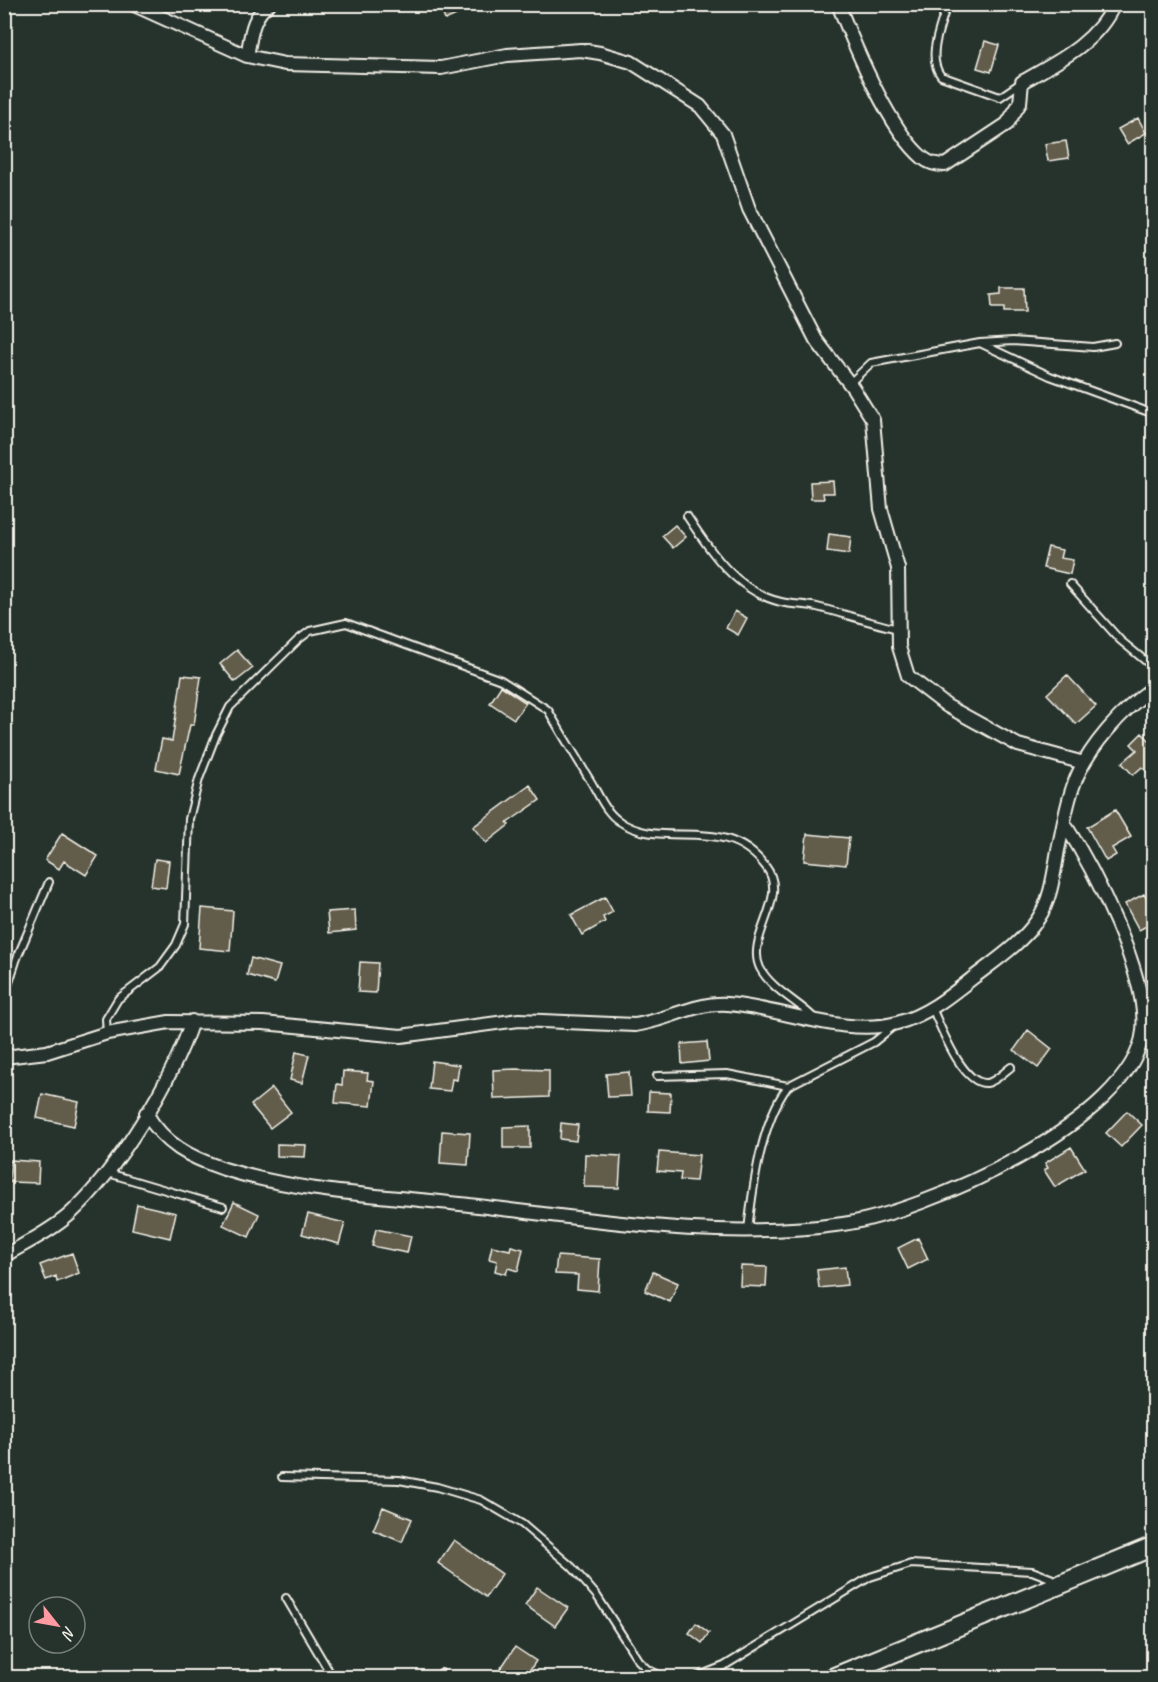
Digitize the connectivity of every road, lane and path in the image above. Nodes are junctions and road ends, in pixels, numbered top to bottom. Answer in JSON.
{"nodes":[{"id":1,"x":132,"y":4,"type":"edge"},
{"id":2,"x":268,"y":4,"type":"edge"},
{"id":3,"x":838,"y":4,"type":"edge"},
{"id":4,"x":947,"y":4,"type":"edge"},
{"id":5,"x":1114,"y":4,"type":"edge"},
{"id":6,"x":247,"y":56,"type":"junction"},
{"id":7,"x":1022,"y":82,"type":"junction"},
{"id":8,"x":980,"y":343,"type":"junction"},
{"id":9,"x":1115,"y":343,"type":"dead end"},
{"id":10,"x":849,"y":383,"type":"junction"},
{"id":11,"x":1154,"y":414,"type":"edge"},
{"id":12,"x":687,"y":516,"type":"dead end"},
{"id":13,"x":1070,"y":584,"type":"dead end"},
{"id":14,"x":898,"y":630,"type":"junction"},
{"id":15,"x":1154,"y":668,"type":"edge"},
{"id":16,"x":1154,"y":687,"type":"edge"},
{"id":17,"x":1084,"y":763,"type":"junction"},
{"id":18,"x":1064,"y":823,"type":"junction"},
{"id":19,"x":49,"y":882,"type":"dead end"},
{"id":20,"x":4,"y":998,"type":"edge"},
{"id":21,"x":932,"y":1008,"type":"junction"},
{"id":22,"x":815,"y":1020,"type":"junction"},
{"id":23,"x":192,"y":1022,"type":"junction"},
{"id":24,"x":897,"y":1023,"type":"junction"},
{"id":25,"x":107,"y":1033,"type":"junction"},
{"id":26,"x":4,"y":1057,"type":"edge"},
{"id":27,"x":1011,"y":1067,"type":"dead end"},
{"id":28,"x":657,"y":1076,"type":"dead end"},
{"id":29,"x":788,"y":1086,"type":"junction"},
{"id":30,"x":146,"y":1113,"type":"junction"},
{"id":31,"x":108,"y":1173,"type":"junction"},
{"id":32,"x":223,"y":1207,"type":"dead end"},
{"id":33,"x":748,"y":1230,"type":"junction"},
{"id":34,"x":4,"y":1256,"type":"edge"},
{"id":35,"x":282,"y":1477,"type":"dead end"},
{"id":36,"x":1154,"y":1546,"type":"edge"},
{"id":37,"x":1064,"y":1584,"type":"junction"},
{"id":38,"x":286,"y":1598,"type":"dead end"},
{"id":39,"x":653,"y":1675,"type":"edge"},
{"id":40,"x":333,"y":1677,"type":"edge"},
{"id":41,"x":665,"y":1677,"type":"edge"},
{"id":42,"x":694,"y":1677,"type":"edge"},
{"id":43,"x":832,"y":1677,"type":"edge"}],
"edges":[{"from":1,"to":6,"type":"street"},
{"from":2,"to":6,"type":"street"},
{"from":3,"to":7,"type":"street"},
{"from":4,"to":7,"type":"lane"},
{"from":5,"to":7,"type":"street"},
{"from":6,"to":10,"type":"street"},
{"from":8,"to":9,"type":"lane"},
{"from":8,"to":10,"type":"lane"},
{"from":8,"to":11,"type":"lane"},
{"from":10,"to":14,"type":"street"},
{"from":12,"to":14,"type":"lane"},
{"from":13,"to":15,"type":"lane"},
{"from":14,"to":17,"type":"street"},
{"from":16,"to":17,"type":"street"},
{"from":17,"to":18,"type":"street"},
{"from":18,"to":21,"type":"street"},
{"from":18,"to":33,"type":"street"},
{"from":19,"to":20,"type":"lane"},
{"from":21,"to":24,"type":"street"},
{"from":21,"to":27,"type":"lane"},
{"from":22,"to":23,"type":"street"},
{"from":22,"to":24,"type":"street"},
{"from":22,"to":25,"type":"lane"},
{"from":23,"to":25,"type":"street"},
{"from":23,"to":30,"type":"street"},
{"from":24,"to":29,"type":"lane"},
{"from":25,"to":26,"type":"street"},
{"from":28,"to":29,"type":"lane"},
{"from":29,"to":33,"type":"lane"},
{"from":30,"to":31,"type":"street"},
{"from":30,"to":33,"type":"street"},
{"from":31,"to":32,"type":"lane"},
{"from":31,"to":34,"type":"street"},
{"from":35,"to":39,"type":"lane"},
{"from":36,"to":37,"type":"street"},
{"from":37,"to":42,"type":"lane"},
{"from":37,"to":43,"type":"street"},
{"from":38,"to":40,"type":"lane"},
{"from":39,"to":41,"type":"lane"}]}
